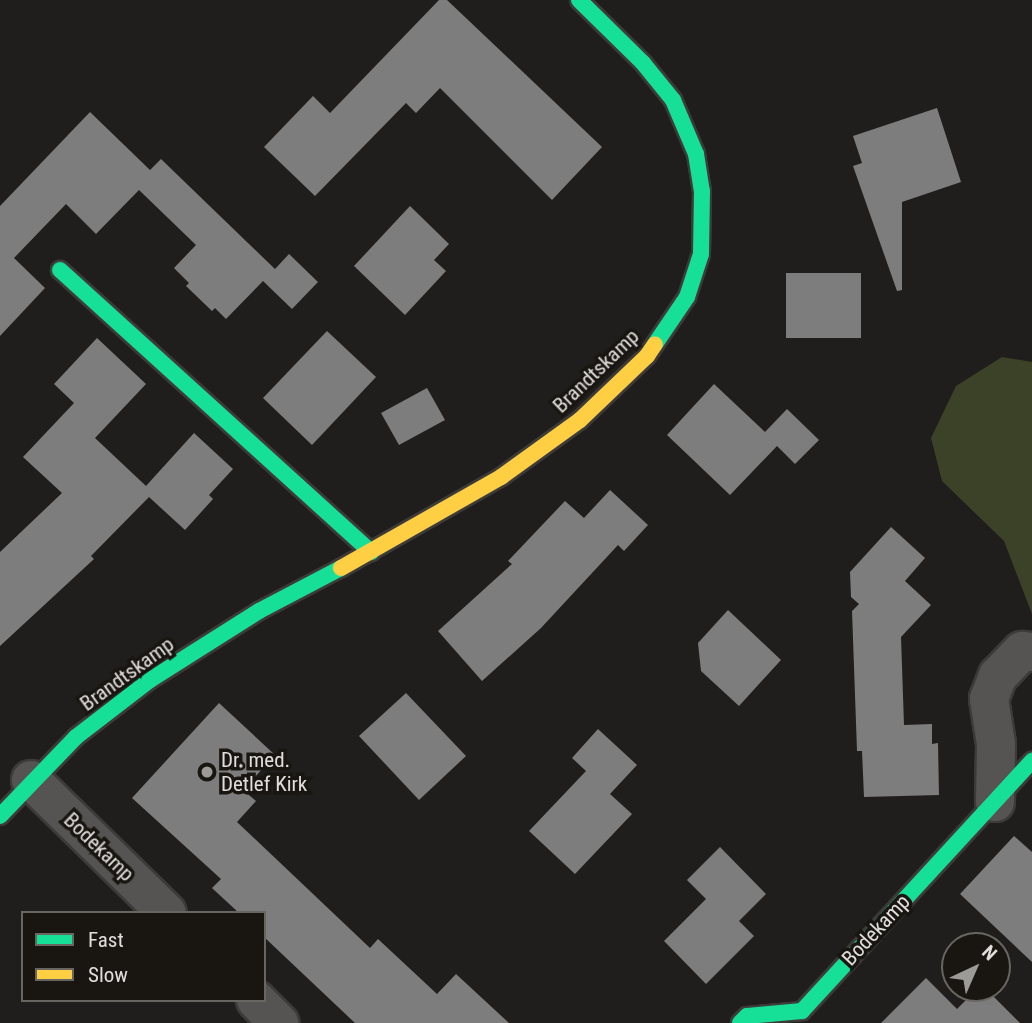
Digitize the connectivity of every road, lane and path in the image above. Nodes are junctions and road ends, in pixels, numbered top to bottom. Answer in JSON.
{"nodes":[{"id":1,"x":579,"y":0,"type":"edge"},
{"id":2,"x":60,"y":270,"type":"dead end"},
{"id":3,"x":371,"y":552,"type":"junction"},
{"id":4,"x":1032,"y":652,"type":"edge"},
{"id":5,"x":1032,"y":761,"type":"edge"},
{"id":6,"x":31,"y":780,"type":"junction"},
{"id":7,"x":995,"y":802,"type":"junction"},
{"id":8,"x":0,"y":816,"type":"edge"},
{"id":9,"x":165,"y":911,"type":"edge"},
{"id":10,"x":258,"y":1002,"type":"edge"},
{"id":11,"x":279,"y":1023,"type":"edge"},
{"id":12,"x":740,"y":1023,"type":"edge"}],
"edges":[{"from":1,"to":3,"type":"street","name":"Brandtskamp"},
{"from":2,"to":3,"type":"street"},
{"from":3,"to":6,"type":"street","name":"Brandtskamp"},
{"from":4,"to":7,"type":"street"},
{"from":5,"to":7,"type":"street","name":"Bodekamp"},
{"from":6,"to":8,"type":"street","name":"Brandtskamp"},
{"from":6,"to":9,"type":"street","name":"Bodekamp"},
{"from":7,"to":12,"type":"street","name":"Bodekamp"},
{"from":10,"to":11,"type":"street"}]}
